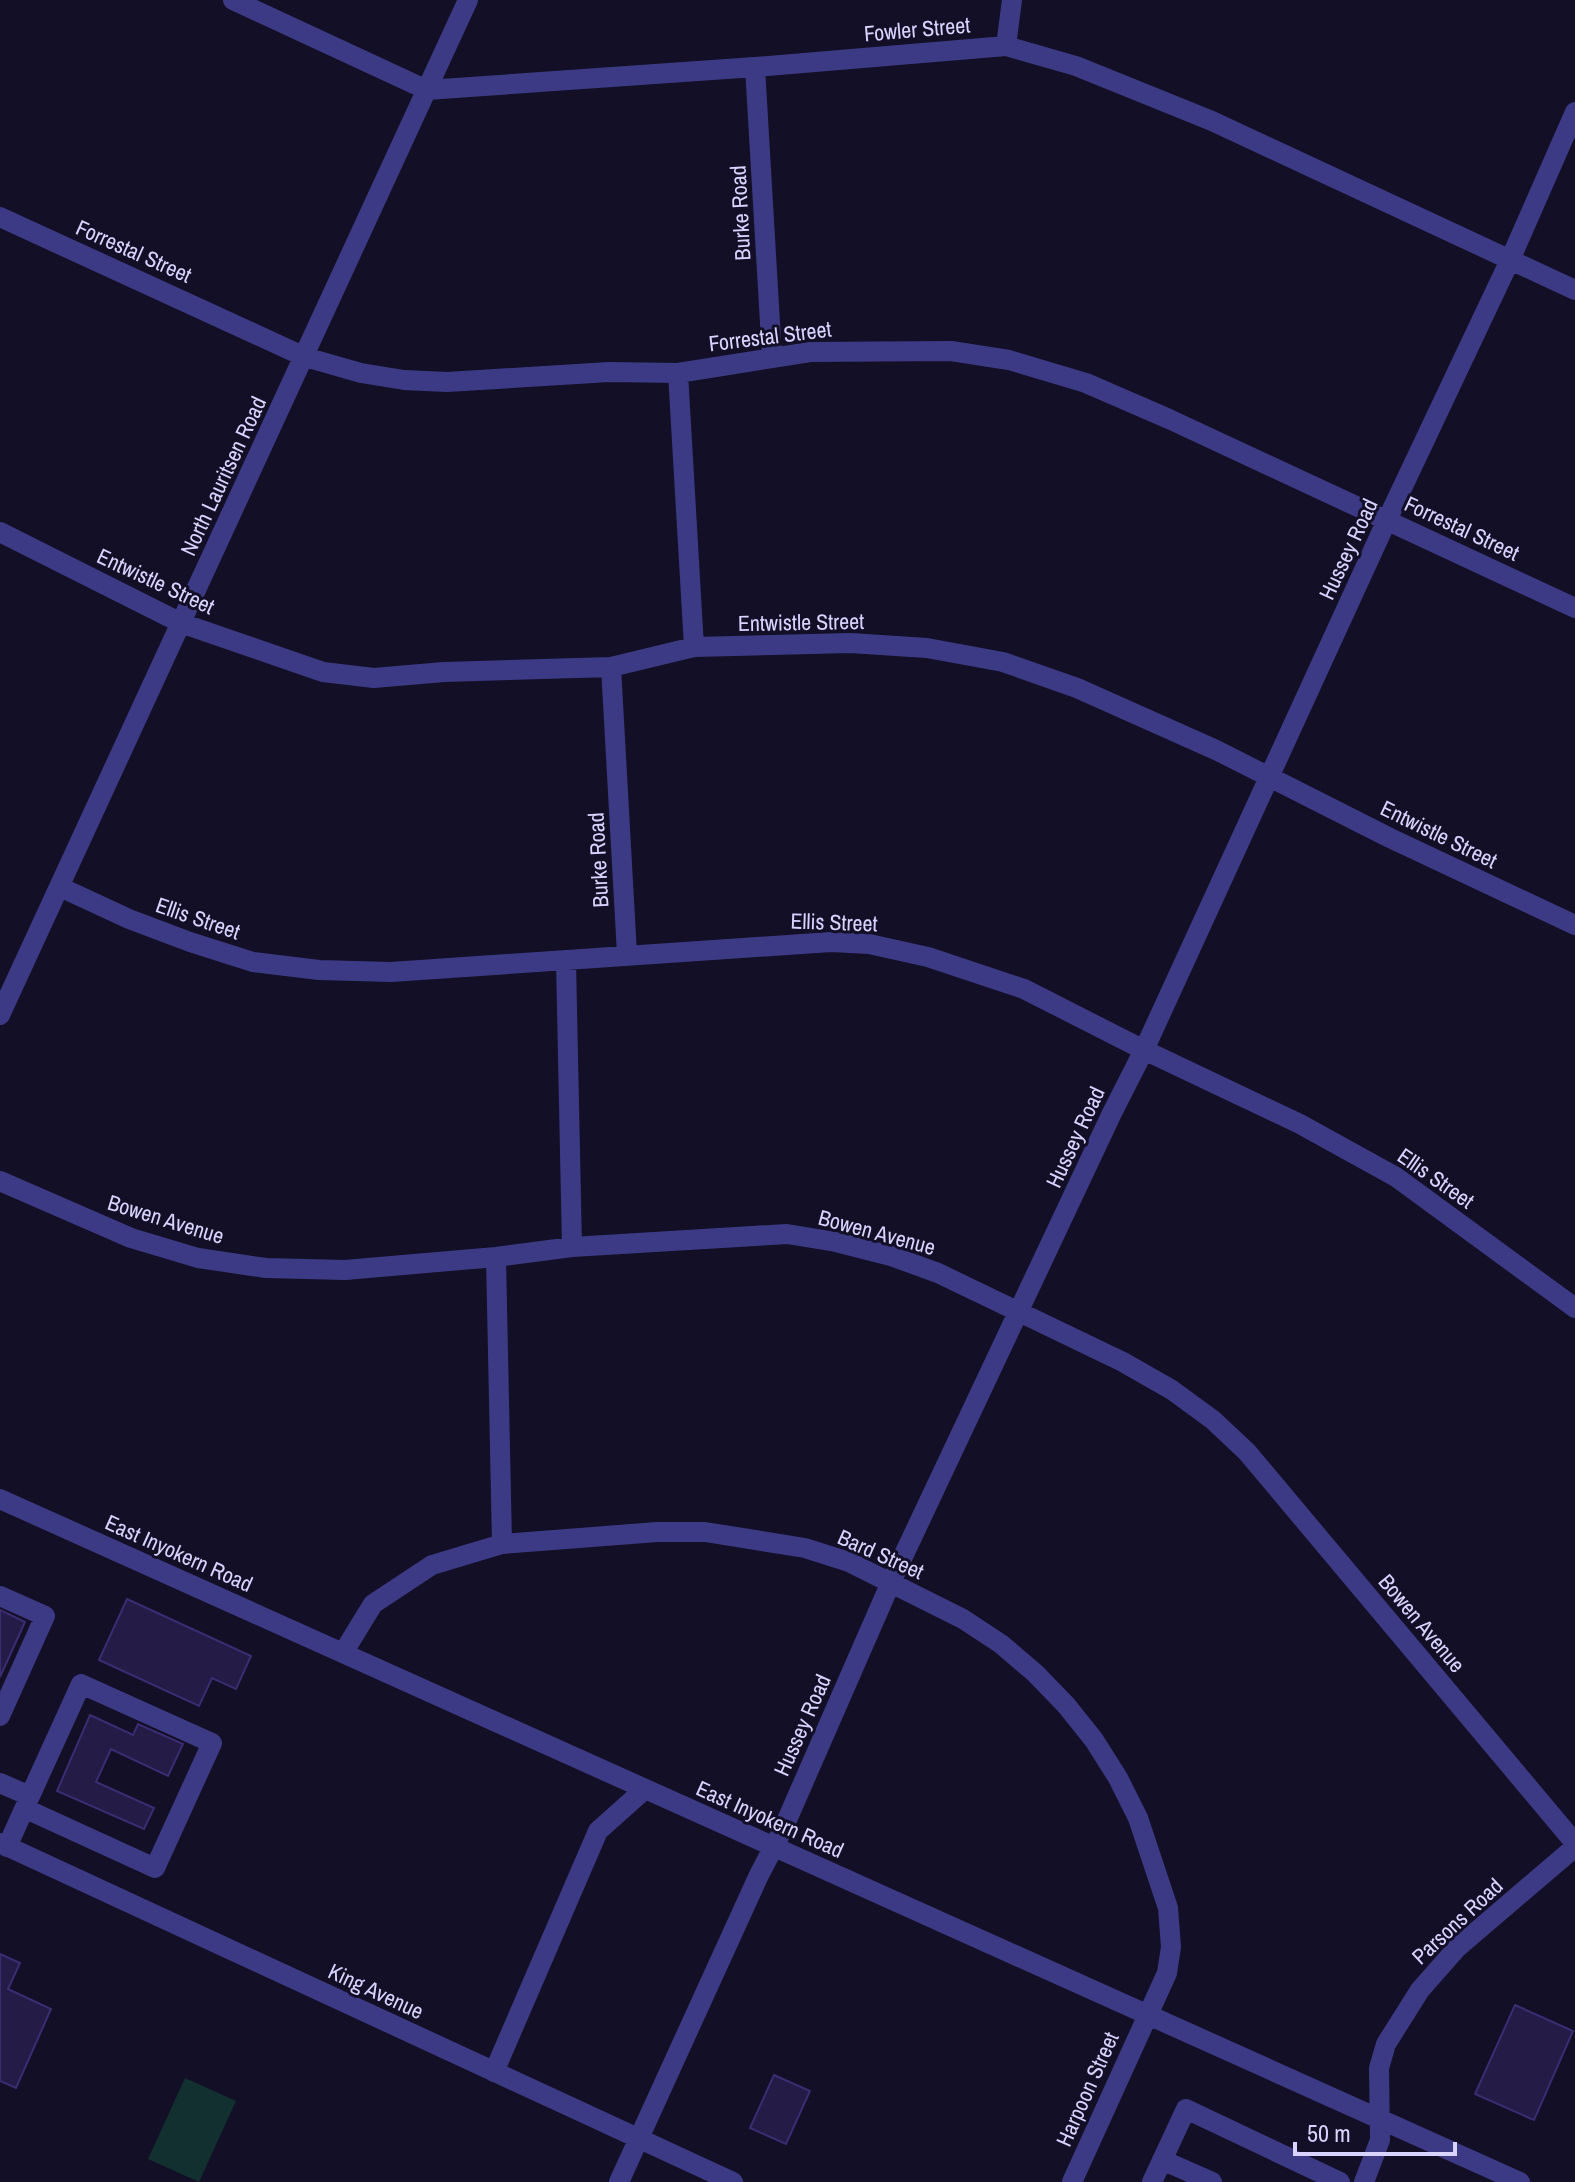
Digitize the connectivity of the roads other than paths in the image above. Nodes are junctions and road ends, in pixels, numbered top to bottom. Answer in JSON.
{"nodes":[{"id":1,"x":233,"y":0,"type":"edge"},
{"id":2,"x":468,"y":0,"type":"edge"},
{"id":3,"x":1012,"y":0,"type":"edge"},
{"id":4,"x":1006,"y":46,"type":"junction"},
{"id":5,"x":755,"y":67,"type":"junction"},
{"id":6,"x":427,"y":90,"type":"junction"},
{"id":7,"x":1575,"y":112,"type":"edge"},
{"id":8,"x":0,"y":217,"type":"edge"},
{"id":9,"x":1510,"y":260,"type":"junction"},
{"id":10,"x":1575,"y":290,"type":"edge"},
{"id":11,"x":305,"y":357,"type":"junction"},
{"id":12,"x":772,"y":357,"type":"junction"},
{"id":13,"x":678,"y":373,"type":"junction"},
{"id":14,"x":1387,"y":520,"type":"junction"},
{"id":15,"x":0,"y":532,"type":"edge"},
{"id":16,"x":1575,"y":608,"type":"edge"},
{"id":17,"x":181,"y":623,"type":"junction"},
{"id":18,"x":694,"y":647,"type":"junction"},
{"id":19,"x":611,"y":667,"type":"junction"},
{"id":20,"x":1271,"y":776,"type":"junction"},
{"id":21,"x":60,"y":887,"type":"junction"},
{"id":22,"x":1575,"y":925,"type":"edge"},
{"id":23,"x":627,"y":954,"type":"junction"},
{"id":24,"x":566,"y":961,"type":"junction"},
{"id":25,"x":0,"y":1015,"type":"edge"},
{"id":26,"x":1144,"y":1050,"type":"junction"},
{"id":27,"x":0,"y":1181,"type":"edge"},
{"id":28,"x":572,"y":1247,"type":"junction"},
{"id":29,"x":496,"y":1257,"type":"junction"},
{"id":30,"x":1575,"y":1308,"type":"edge"},
{"id":31,"x":1019,"y":1312,"type":"junction"},
{"id":32,"x":0,"y":1499,"type":"edge"},
{"id":33,"x":502,"y":1544,"type":"junction"},
{"id":34,"x":891,"y":1582,"type":"junction"},
{"id":35,"x":0,"y":1596,"type":"edge"},
{"id":36,"x":343,"y":1653,"type":"junction"},
{"id":37,"x":0,"y":1716,"type":"edge"},
{"id":38,"x":0,"y":1783,"type":"edge"},
{"id":39,"x":645,"y":1789,"type":"junction"},
{"id":40,"x":28,"y":1802,"type":"junction"},
{"id":41,"x":4,"y":1845,"type":"edge"},
{"id":42,"x":1575,"y":1845,"type":"edge"},
{"id":43,"x":773,"y":1847,"type":"junction"},
{"id":44,"x":1147,"y":2016,"type":"junction"},
{"id":45,"x":494,"y":2072,"type":"junction"},
{"id":46,"x":1381,"y":2119,"type":"junction"},
{"id":47,"x":638,"y":2139,"type":"junction"},
{"id":48,"x":1162,"y":2160,"type":"junction"},
{"id":49,"x":619,"y":2182,"type":"edge"},
{"id":50,"x":733,"y":2182,"type":"edge"},
{"id":51,"x":1072,"y":2182,"type":"edge"},
{"id":52,"x":1152,"y":2182,"type":"edge"},
{"id":53,"x":1212,"y":2182,"type":"edge"},
{"id":54,"x":1340,"y":2182,"type":"edge"},
{"id":55,"x":1364,"y":2182,"type":"edge"},
{"id":56,"x":1520,"y":2182,"type":"edge"}],
"edges":[{"from":1,"to":6,"type":"street","name":"Fowler Street"},
{"from":2,"to":6,"type":"street","name":"North Lauritsen Road"},
{"from":3,"to":4,"type":"street"},
{"from":4,"to":5,"type":"street","name":"Fowler Street"},
{"from":4,"to":9,"type":"street","name":"Fowler Street"},
{"from":5,"to":6,"type":"street","name":"Fowler Street"},
{"from":5,"to":12,"type":"street","name":"Burke Road"},
{"from":6,"to":11,"type":"street","name":"North Lauritsen Road"},
{"from":7,"to":9,"type":"street","name":"Hussey Road"},
{"from":8,"to":11,"type":"street","name":"Forrestal Street"},
{"from":9,"to":10,"type":"street","name":"Fowler Street"},
{"from":9,"to":14,"type":"street","name":"Hussey Road"},
{"from":11,"to":13,"type":"street","name":"Forrestal Street"},
{"from":11,"to":17,"type":"street","name":"North Lauritsen Road"},
{"from":12,"to":13,"type":"street","name":"Forrestal Street"},
{"from":12,"to":14,"type":"street","name":"Forrestal Street"},
{"from":13,"to":18,"type":"street"},
{"from":14,"to":16,"type":"street","name":"Forrestal Street"},
{"from":14,"to":20,"type":"street","name":"Hussey Road"},
{"from":15,"to":17,"type":"street","name":"Entwistle Street"},
{"from":17,"to":19,"type":"street","name":"Entwistle Street"},
{"from":17,"to":21,"type":"street","name":"North Lauritsen Road"},
{"from":18,"to":19,"type":"street","name":"Entwistle Street"},
{"from":18,"to":20,"type":"street","name":"Entwistle Street"},
{"from":19,"to":23,"type":"street","name":"Burke Road"},
{"from":20,"to":22,"type":"street","name":"Entwistle Street"},
{"from":20,"to":26,"type":"street","name":"Hussey Road"},
{"from":21,"to":24,"type":"street","name":"Ellis Street"},
{"from":21,"to":25,"type":"street","name":"North Lauritsen Road"},
{"from":23,"to":24,"type":"street","name":"Ellis Street"},
{"from":23,"to":26,"type":"street","name":"Ellis Street"},
{"from":24,"to":28,"type":"street"},
{"from":26,"to":30,"type":"street","name":"Ellis Street"},
{"from":26,"to":31,"type":"street","name":"Hussey Road"},
{"from":27,"to":29,"type":"street","name":"Bowen Avenue"},
{"from":28,"to":29,"type":"street","name":"Bowen Avenue"},
{"from":28,"to":31,"type":"street","name":"Bowen Avenue"},
{"from":29,"to":33,"type":"street"},
{"from":31,"to":34,"type":"street","name":"Hussey Road"},
{"from":31,"to":42,"type":"street","name":"Bowen Avenue"},
{"from":32,"to":36,"type":"street","name":"East Inyokern Road"},
{"from":33,"to":34,"type":"street","name":"Bard Street"},
{"from":33,"to":36,"type":"street","name":"Bard Street"},
{"from":34,"to":43,"type":"street","name":"Hussey Road"},
{"from":34,"to":44,"type":"street","name":"Bard Street"},
{"from":35,"to":37,"type":"street"},
{"from":36,"to":39,"type":"street","name":"East Inyokern Road"},
{"from":38,"to":40,"type":"street"},
{"from":39,"to":43,"type":"street","name":"East Inyokern Road"},
{"from":39,"to":45,"type":"street"},
{"from":40,"to":40,"type":"street"},
{"from":40,"to":41,"type":"street"},
{"from":41,"to":45,"type":"street","name":"King Avenue"},
{"from":42,"to":46,"type":"street","name":"Parsons Road"},
{"from":43,"to":44,"type":"street","name":"East Inyokern Road"},
{"from":43,"to":47,"type":"street","name":"Hussey Road"},
{"from":44,"to":46,"type":"street","name":"East Inyokern Road"},
{"from":44,"to":51,"type":"street","name":"Harpoon Street"},
{"from":45,"to":47,"type":"street","name":"King Avenue"},
{"from":46,"to":55,"type":"street","name":"Parsons Road"},
{"from":46,"to":56,"type":"street","name":"East Inyokern Road"},
{"from":47,"to":49,"type":"street","name":"Hussey Road"},
{"from":47,"to":50,"type":"street","name":"King Avenue"},
{"from":48,"to":52,"type":"street"},
{"from":48,"to":53,"type":"street"},
{"from":48,"to":54,"type":"street"}]}
